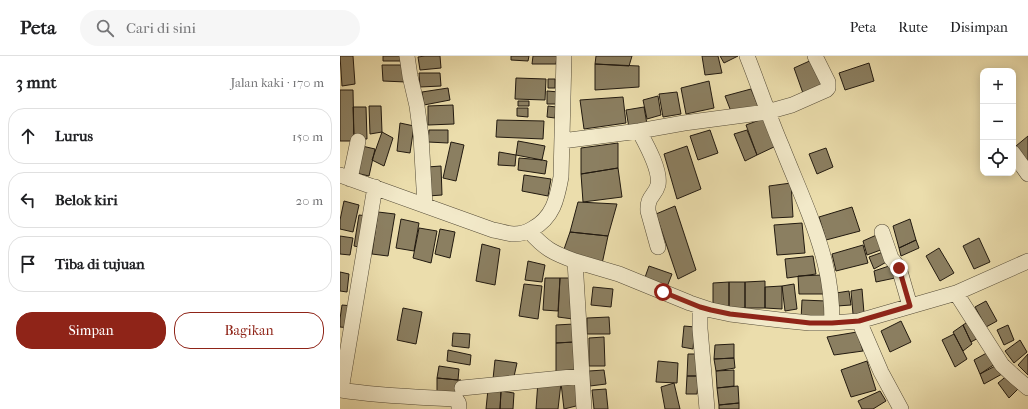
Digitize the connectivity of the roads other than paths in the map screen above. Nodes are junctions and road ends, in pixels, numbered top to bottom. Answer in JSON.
{"nodes":[{"id":1,"x":407,"y":56,"type":"edge"},
{"id":2,"x":564,"y":56,"type":"edge"},
{"id":3,"x":747,"y":56,"type":"edge"},
{"id":4,"x":814,"y":56,"type":"edge"},
{"id":5,"x":768,"y":112,"type":"junction"},
{"id":6,"x":640,"y":131,"type":"junction"},
{"id":7,"x":358,"y":141,"type":"dead end"},
{"id":8,"x":562,"y":141,"type":"junction"},
{"id":9,"x":1016,"y":157,"type":"edge"},
{"id":10,"x":1028,"y":174,"type":"edge"},
{"id":11,"x":345,"y":177,"type":"edge"},
{"id":12,"x":375,"y":187,"type":"junction"},
{"id":13,"x":425,"y":205,"type":"junction"},
{"id":14,"x":529,"y":231,"type":"junction"},
{"id":15,"x":882,"y":232,"type":"dead end"},
{"id":16,"x":658,"y":247,"type":"dead end"},
{"id":17,"x":575,"y":261,"type":"junction"},
{"id":18,"x":1028,"y":261,"type":"edge"},
{"id":19,"x":956,"y":293,"type":"junction"},
{"id":20,"x":910,"y":306,"type":"junction"},
{"id":21,"x":700,"y":307,"type":"junction"},
{"id":22,"x":859,"y":321,"type":"junction"},
{"id":23,"x":832,"y":323,"type":"junction"},
{"id":24,"x":582,"y":376,"type":"junction"},
{"id":25,"x":462,"y":388,"type":"dead end"},
{"id":26,"x":1028,"y":388,"type":"edge"},
{"id":27,"x":340,"y":390,"type":"edge"},
{"id":28,"x":459,"y":409,"type":"edge"},
{"id":29,"x":584,"y":409,"type":"edge"},
{"id":30,"x":707,"y":409,"type":"edge"},
{"id":31,"x":901,"y":409,"type":"edge"}],
"edges":[{"from":1,"to":13,"type":"street"},
{"from":2,"to":8,"type":"street"},
{"from":3,"to":5,"type":"street"},
{"from":4,"to":5,"type":"street"},
{"from":5,"to":6,"type":"street"},
{"from":5,"to":23,"type":"street"},
{"from":6,"to":8,"type":"street"},
{"from":6,"to":16,"type":"street"},
{"from":7,"to":11,"type":"street"},
{"from":8,"to":14,"type":"street"},
{"from":9,"to":10,"type":"street"},
{"from":11,"to":12,"type":"street"},
{"from":12,"to":13,"type":"street"},
{"from":12,"to":27,"type":"street"},
{"from":13,"to":14,"type":"street"},
{"from":14,"to":17,"type":"street"},
{"from":15,"to":20,"type":"street"},
{"from":17,"to":21,"type":"street"},
{"from":17,"to":24,"type":"street"},
{"from":18,"to":19,"type":"street"},
{"from":19,"to":20,"type":"street"},
{"from":19,"to":26,"type":"street"},
{"from":20,"to":22,"type":"street"},
{"from":21,"to":23,"type":"street"},
{"from":21,"to":30,"type":"street"},
{"from":22,"to":23,"type":"street"},
{"from":22,"to":31,"type":"street"},
{"from":24,"to":25,"type":"street"},
{"from":24,"to":29,"type":"street"},
{"from":27,"to":28,"type":"street"}]}
